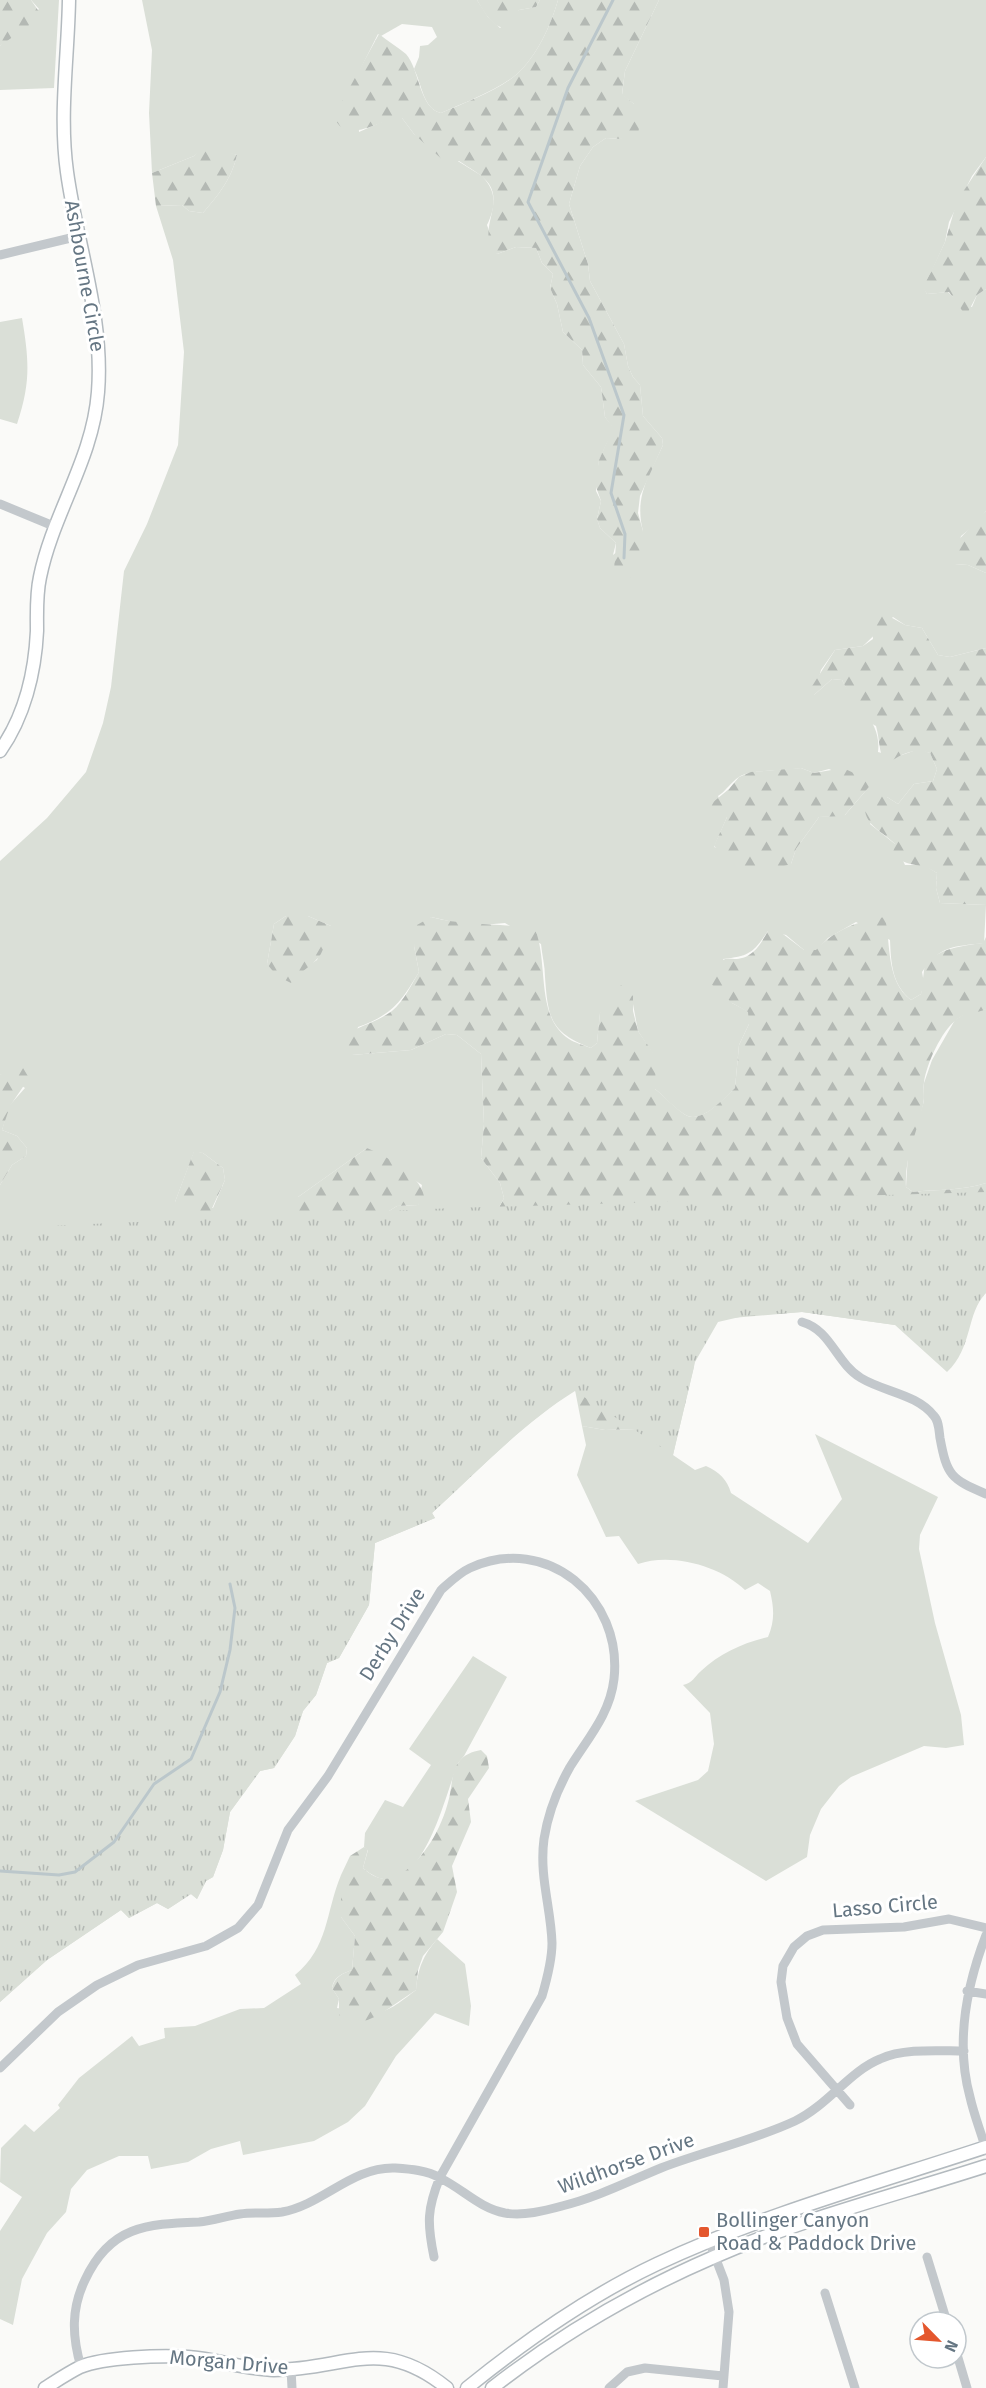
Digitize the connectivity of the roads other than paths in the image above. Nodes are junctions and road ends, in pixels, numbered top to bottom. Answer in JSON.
{"nodes":[{"id":1,"x":69,"y":0,"type":"edge"},
{"id":2,"x":79,"y":236,"type":"junction"},
{"id":3,"x":0,"y":255,"type":"edge"},
{"id":4,"x":0,"y":504,"type":"edge"},
{"id":5,"x":56,"y":527,"type":"junction"},
{"id":6,"x":0,"y":751,"type":"edge"},
{"id":7,"x":802,"y":1322,"type":"dead end"},
{"id":8,"x":986,"y":1494,"type":"edge"},
{"id":9,"x":986,"y":1928,"type":"edge"},
{"id":10,"x":986,"y":1935,"type":"edge"},
{"id":11,"x":967,"y":1991,"type":"junction"},
{"id":12,"x":986,"y":1994,"type":"edge"},
{"id":13,"x":964,"y":2051,"type":"junction"},
{"id":14,"x":0,"y":2068,"type":"edge"},
{"id":15,"x":839,"y":2091,"type":"junction"},
{"id":16,"x":850,"y":2105,"type":"dead end"},
{"id":17,"x":986,"y":2148,"type":"edge"},
{"id":18,"x":986,"y":2166,"type":"edge"},
{"id":19,"x":440,"y":2177,"type":"junction"},
{"id":20,"x":709,"y":2241,"type":"junction"},
{"id":21,"x":716,"y":2256,"type":"junction"},
{"id":22,"x":434,"y":2257,"type":"dead end"},
{"id":23,"x":927,"y":2257,"type":"dead end"},
{"id":24,"x":825,"y":2293,"type":"dead end"},
{"id":25,"x":943,"y":2310,"type":"edge"},
{"id":26,"x":81,"y":2367,"type":"junction"},
{"id":27,"x":291,"y":2369,"type":"junction"},
{"id":28,"x":962,"y":2370,"type":"edge"},
{"id":29,"x":723,"y":2376,"type":"junction"},
{"id":30,"x":45,"y":2388,"type":"edge"},
{"id":31,"x":292,"y":2388,"type":"edge"},
{"id":32,"x":447,"y":2388,"type":"edge"},
{"id":33,"x":467,"y":2388,"type":"edge"},
{"id":34,"x":492,"y":2388,"type":"edge"},
{"id":35,"x":609,"y":2388,"type":"edge"},
{"id":36,"x":723,"y":2388,"type":"edge"},
{"id":37,"x":855,"y":2388,"type":"edge"},
{"id":38,"x":967,"y":2388,"type":"edge"}],
"edges":[{"from":1,"to":2,"type":"street","name":"Ashbourne Circle"},
{"from":2,"to":3,"type":"street"},
{"from":2,"to":5,"type":"street","name":"Ashbourne Circle"},
{"from":4,"to":5,"type":"street"},
{"from":5,"to":6,"type":"street","name":"Ashbourne Circle"},
{"from":7,"to":8,"type":"street"},
{"from":9,"to":15,"type":"street","name":"Lasso Circle"},
{"from":10,"to":11,"type":"street"},
{"from":11,"to":12,"type":"street"},
{"from":11,"to":13,"type":"street"},
{"from":13,"to":15,"type":"street","name":"Wildhorse Drive"},
{"from":13,"to":17,"type":"street"},
{"from":14,"to":19,"type":"street","name":"Derby Drive"},
{"from":15,"to":16,"type":"street","name":"Lasso Circle"},
{"from":15,"to":19,"type":"street","name":"Wildhorse Drive"},
{"from":17,"to":20,"type":"street"},
{"from":18,"to":21,"type":"street"},
{"from":19,"to":22,"type":"street","name":"Derby Drive"},
{"from":19,"to":26,"type":"street","name":"Wildhorse Drive"},
{"from":20,"to":21,"type":"street"},
{"from":20,"to":33,"type":"street"},
{"from":21,"to":29,"type":"street"},
{"from":21,"to":34,"type":"street"},
{"from":23,"to":25,"type":"street"},
{"from":24,"to":37,"type":"street"},
{"from":26,"to":27,"type":"street","name":"Morgan Drive"},
{"from":26,"to":30,"type":"street","name":"Morgan Drive"},
{"from":27,"to":31,"type":"street"},
{"from":27,"to":32,"type":"street","name":"Morgan Drive"},
{"from":28,"to":38,"type":"street"},
{"from":29,"to":35,"type":"street"},
{"from":29,"to":36,"type":"street"}]}
